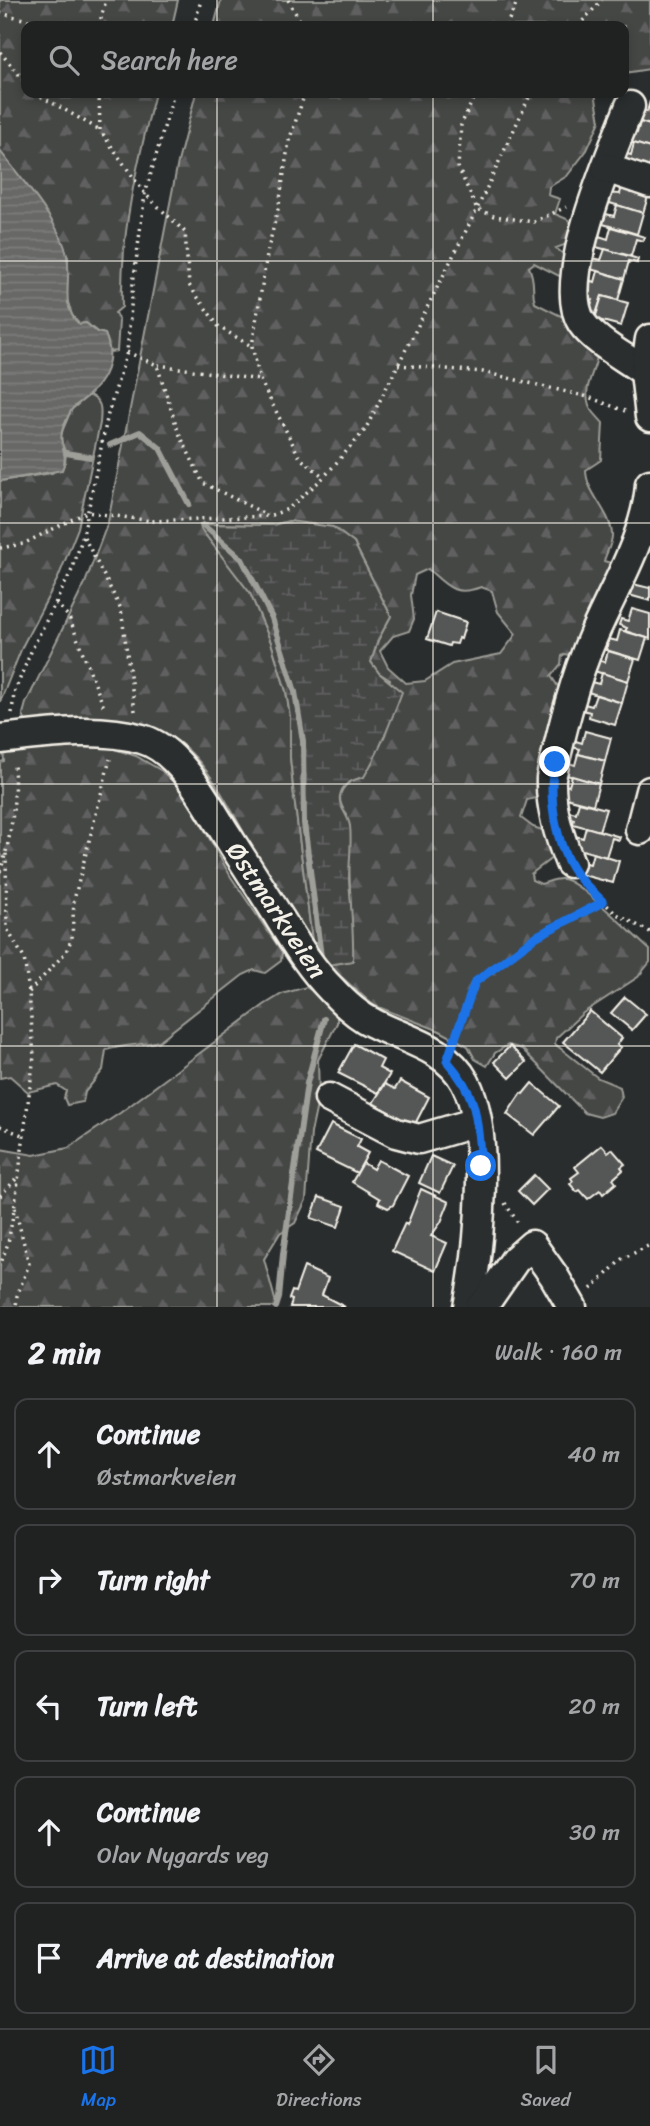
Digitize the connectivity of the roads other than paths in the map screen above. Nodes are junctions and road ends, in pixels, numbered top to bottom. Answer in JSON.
{"nodes":[{"id":1,"x":629,"y":106,"type":"dead end"},
{"id":2,"x":602,"y":180,"type":"junction"},
{"id":3,"x":650,"y":183,"type":"edge"},
{"id":4,"x":650,"y":339,"type":"edge"},
{"id":5,"x":645,"y":372,"type":"junction"},
{"id":6,"x":638,"y":414,"type":"edge"},
{"id":7,"x":650,"y":484,"type":"edge"},
{"id":8,"x":5,"y":739,"type":"edge"},
{"id":9,"x":650,"y":791,"type":"edge"},
{"id":10,"x":640,"y":830,"type":"dead end"},
{"id":11,"x":570,"y":863,"type":"road end"},
{"id":12,"x":330,"y":1098,"type":"dead end"},
{"id":13,"x":477,"y":1122,"type":"junction"},
{"id":14,"x":577,"y":1302,"type":"edge"},
{"id":15,"x":468,"y":1307,"type":"edge"},
{"id":16,"x":480,"y":1307,"type":"edge"}],
"edges":[{"from":1,"to":2,"type":"street"},
{"from":2,"to":3,"type":"street"},
{"from":2,"to":5,"type":"street"},
{"from":4,"to":5,"type":"street"},
{"from":5,"to":6,"type":"street"},
{"from":7,"to":11,"type":"street"},
{"from":8,"to":13,"type":"street","name":"Østmarkveien"},
{"from":9,"to":10,"type":"street"},
{"from":12,"to":13,"type":"street"},
{"from":13,"to":15,"type":"street","name":"Østmarkveien"},
{"from":14,"to":16,"type":"street"}]}
